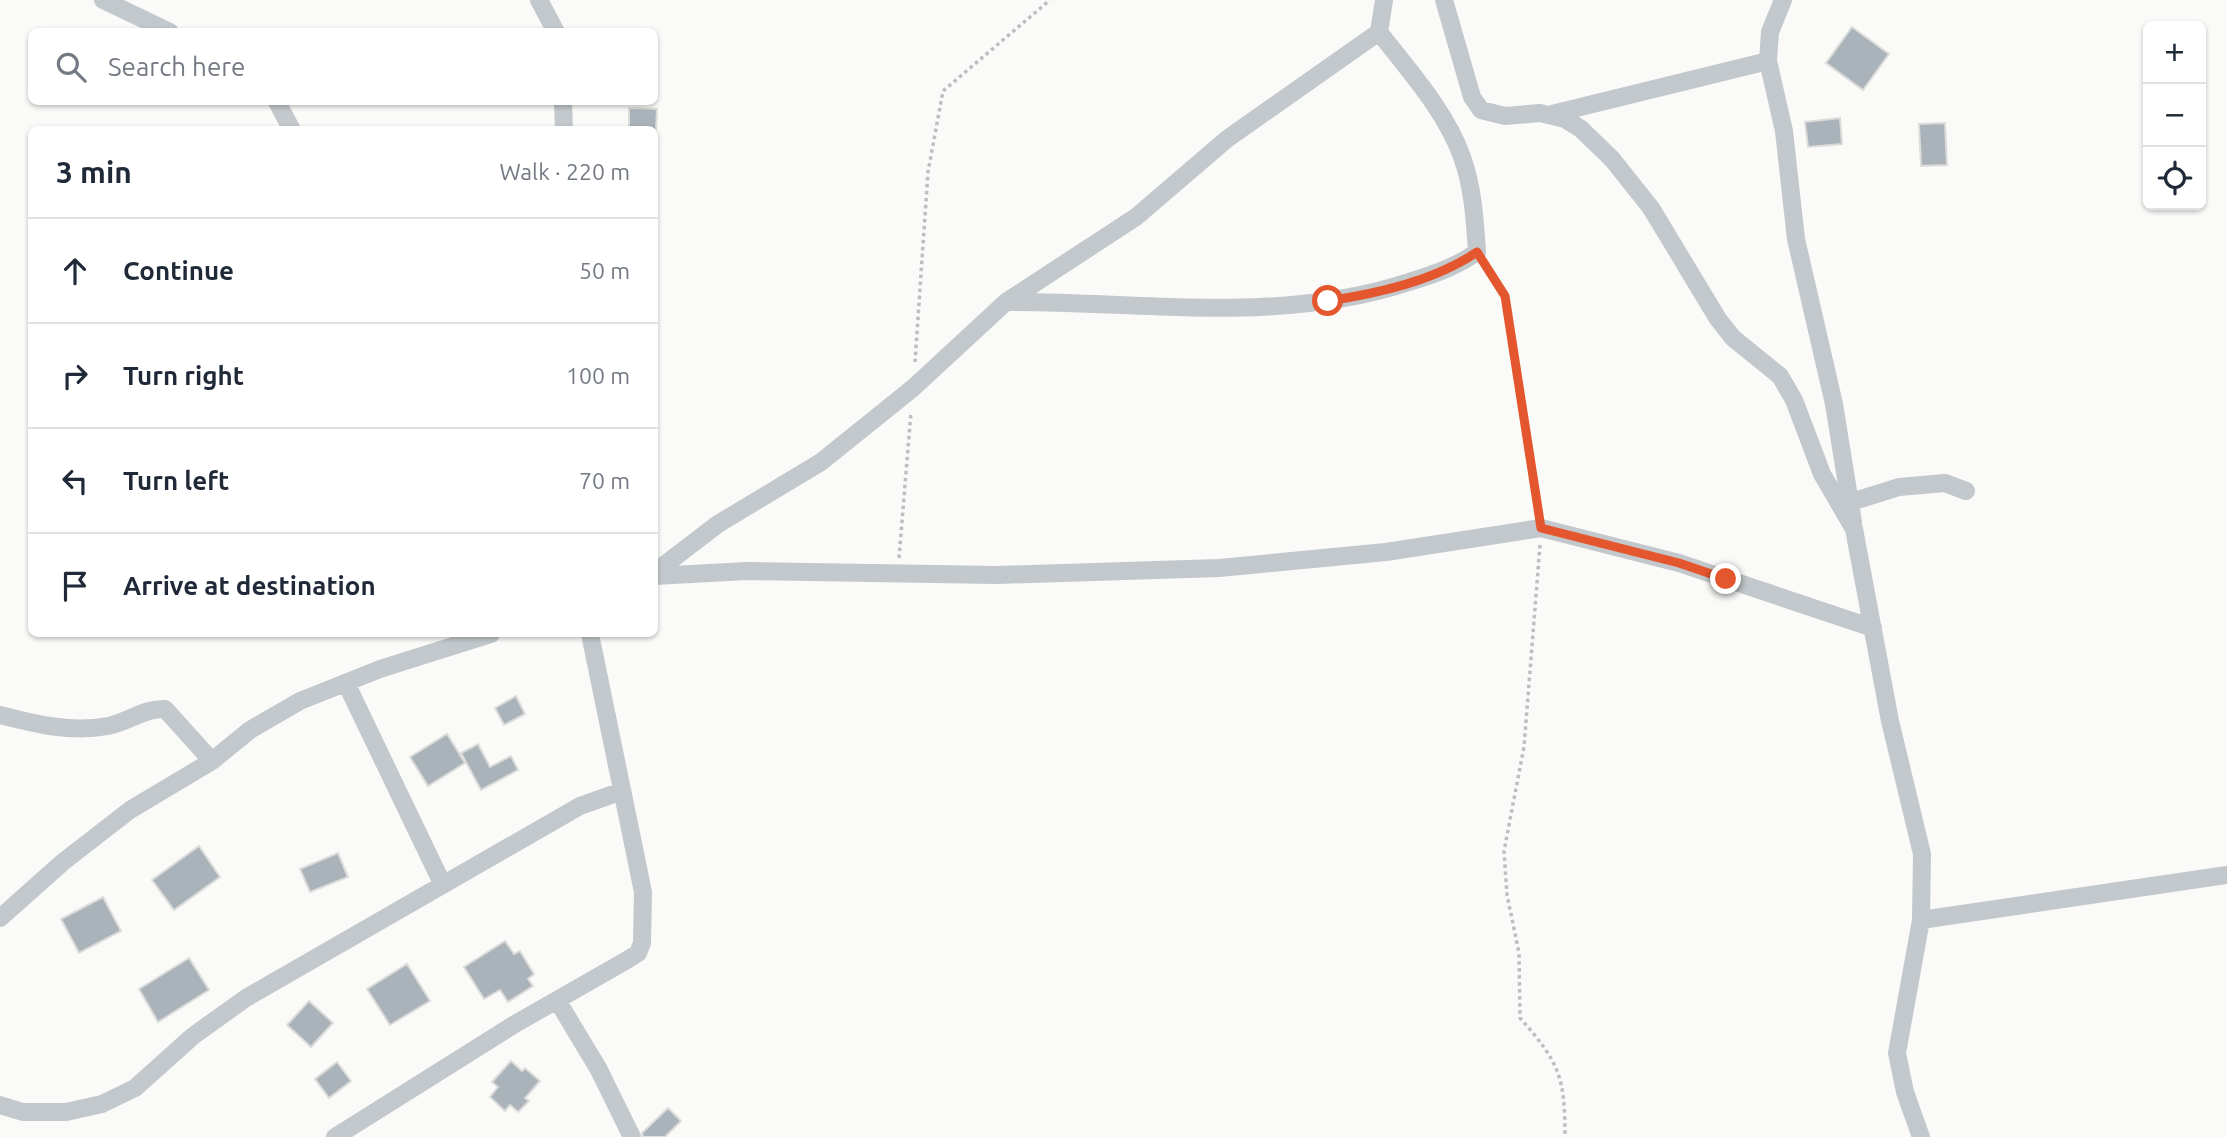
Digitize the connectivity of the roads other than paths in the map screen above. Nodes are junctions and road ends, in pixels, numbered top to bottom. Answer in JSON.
{"nodes":[{"id":1,"x":103,"y":0,"type":"edge"},
{"id":2,"x":539,"y":0,"type":"edge"},
{"id":3,"x":1384,"y":0,"type":"edge"},
{"id":4,"x":1444,"y":0,"type":"edge"},
{"id":5,"x":1783,"y":0,"type":"edge"},
{"id":6,"x":162,"y":28,"type":"edge"},
{"id":7,"x":554,"y":28,"type":"edge"},
{"id":8,"x":1379,"y":32,"type":"junction"},
{"id":9,"x":1768,"y":61,"type":"junction"},
{"id":10,"x":279,"y":105,"type":"edge"},
{"id":11,"x":563,"y":105,"type":"edge"},
{"id":12,"x":1552,"y":114,"type":"junction"},
{"id":13,"x":290,"y":126,"type":"edge"},
{"id":14,"x":564,"y":126,"type":"edge"},
{"id":15,"x":1006,"y":302,"type":"junction"},
{"id":16,"x":1966,"y":491,"type":"dead end"},
{"id":17,"x":1851,"y":502,"type":"junction"},
{"id":18,"x":1854,"y":529,"type":"junction"},
{"id":19,"x":658,"y":572,"type":"edge"},
{"id":20,"x":658,"y":575,"type":"edge"},
{"id":21,"x":1873,"y":628,"type":"junction"},
{"id":22,"x":482,"y":637,"type":"edge"},
{"id":23,"x":591,"y":637,"type":"edge"},
{"id":24,"x":346,"y":682,"type":"junction"},
{"id":25,"x":0,"y":715,"type":"edge"},
{"id":26,"x":212,"y":761,"type":"junction"},
{"id":27,"x":622,"y":791,"type":"junction"},
{"id":28,"x":2227,"y":875,"type":"edge"},
{"id":29,"x":442,"y":884,"type":"junction"},
{"id":30,"x":0,"y":918,"type":"edge"},
{"id":31,"x":1922,"y":920,"type":"junction"},
{"id":32,"x":556,"y":1000,"type":"junction"},
{"id":33,"x":0,"y":1105,"type":"edge"},
{"id":34,"x":335,"y":1137,"type":"edge"},
{"id":35,"x":632,"y":1137,"type":"edge"},
{"id":36,"x":1921,"y":1137,"type":"edge"}],
"edges":[{"from":1,"to":6,"type":"street"},
{"from":2,"to":7,"type":"street"},
{"from":3,"to":8,"type":"street"},
{"from":4,"to":12,"type":"street"},
{"from":5,"to":9,"type":"street"},
{"from":8,"to":15,"type":"street"},
{"from":8,"to":15,"type":"street"},
{"from":9,"to":12,"type":"street"},
{"from":9,"to":17,"type":"street"},
{"from":10,"to":13,"type":"street"},
{"from":11,"to":14,"type":"street"},
{"from":12,"to":18,"type":"street"},
{"from":15,"to":19,"type":"street"},
{"from":16,"to":17,"type":"street"},
{"from":17,"to":18,"type":"street"},
{"from":18,"to":21,"type":"street"},
{"from":20,"to":21,"type":"street"},
{"from":21,"to":31,"type":"street"},
{"from":22,"to":24,"type":"street"},
{"from":23,"to":27,"type":"street"},
{"from":24,"to":26,"type":"street"},
{"from":24,"to":29,"type":"street"},
{"from":25,"to":26,"type":"street"},
{"from":26,"to":30,"type":"street"},
{"from":27,"to":29,"type":"street"},
{"from":27,"to":32,"type":"street"},
{"from":28,"to":31,"type":"street"},
{"from":29,"to":33,"type":"street"},
{"from":31,"to":36,"type":"street"},
{"from":32,"to":34,"type":"street"},
{"from":32,"to":35,"type":"street"}]}
